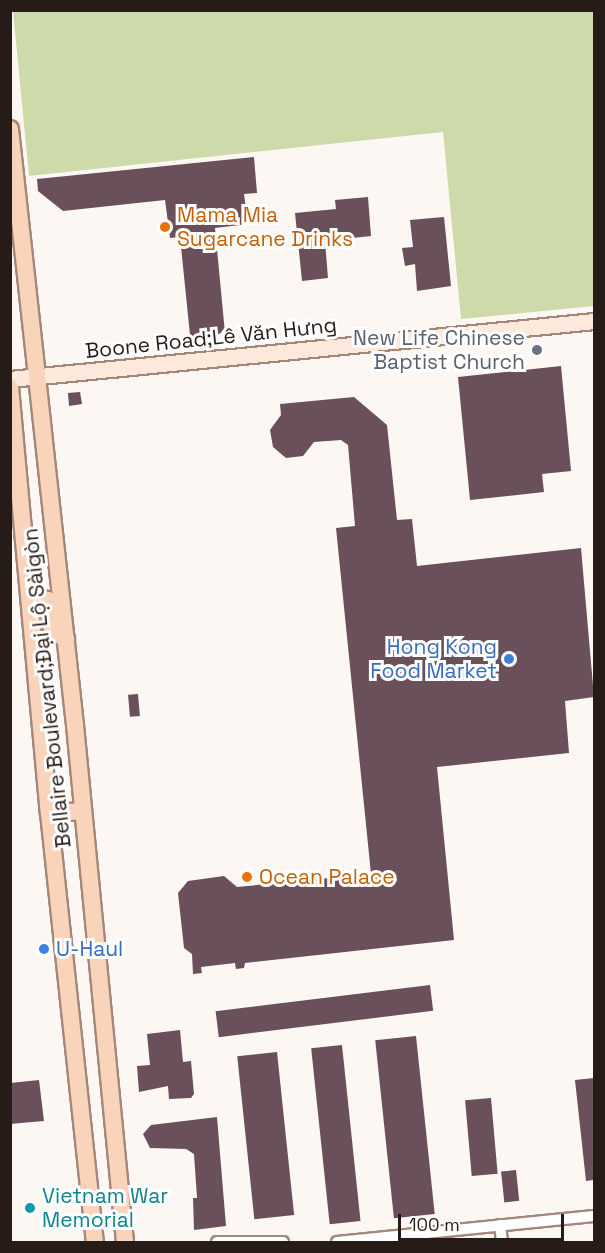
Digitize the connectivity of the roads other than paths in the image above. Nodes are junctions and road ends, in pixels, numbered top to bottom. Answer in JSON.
{"nodes":[{"id":1,"x":10,"y":129,"type":"edge"},
{"id":2,"x":14,"y":194,"type":"edge"},
{"id":3,"x":594,"y":321,"type":"edge"},
{"id":4,"x":37,"y":376,"type":"junction"},
{"id":5,"x":10,"y":379,"type":"edge"},
{"id":6,"x":10,"y":387,"type":"edge"},
{"id":7,"x":30,"y":597,"type":"junction"},
{"id":8,"x":66,"y":639,"type":"junction"},
{"id":9,"x":82,"y":811,"type":"junction"},
{"id":10,"x":49,"y":813,"type":"junction"},
{"id":11,"x":594,"y":1216,"type":"edge"},
{"id":12,"x":500,"y":1225,"type":"junction"},
{"id":13,"x":95,"y":1242,"type":"edge"},
{"id":14,"x":125,"y":1242,"type":"edge"},
{"id":15,"x":217,"y":1242,"type":"edge"},
{"id":16,"x":283,"y":1242,"type":"edge"},
{"id":17,"x":337,"y":1242,"type":"edge"},
{"id":18,"x":502,"y":1242,"type":"edge"}],
"edges":[{"from":1,"to":2,"type":"main road","name":"Bellaire Boulevard;Đại Lộ Sàigòn"},
{"from":2,"to":4,"type":"main road","name":"Bellaire Boulevard;Đại Lộ Sàigòn"},
{"from":3,"to":4,"type":"street","name":"Boone Road;Lê Văn Hưng"},
{"from":4,"to":5,"type":"street","name":"Boone Road;Lê Văn Hưng"},
{"from":4,"to":8,"type":"main road","name":"Bellaire Boulevard;Đại Lộ Sàigòn"},
{"from":6,"to":7,"type":"main road","name":"Bellaire Boulevard;Đại Lộ Sàigòn"},
{"from":7,"to":8,"type":"main road"},
{"from":7,"to":10,"type":"main road","name":"Bellaire Boulevard;Đại Lộ Sàigòn"},
{"from":8,"to":9,"type":"main road","name":"Bellaire Boulevard;Đại Lộ Sàigòn"},
{"from":9,"to":10,"type":"main road"},
{"from":9,"to":14,"type":"main road","name":"Bellaire Boulevard;Đại Lộ Sàigòn"},
{"from":10,"to":13,"type":"main road","name":"Bellaire Boulevard;Đại Lộ Sàigòn"},
{"from":11,"to":12,"type":"street"},
{"from":12,"to":17,"type":"street"},
{"from":12,"to":18,"type":"street"},
{"from":15,"to":16,"type":"street"}]}
